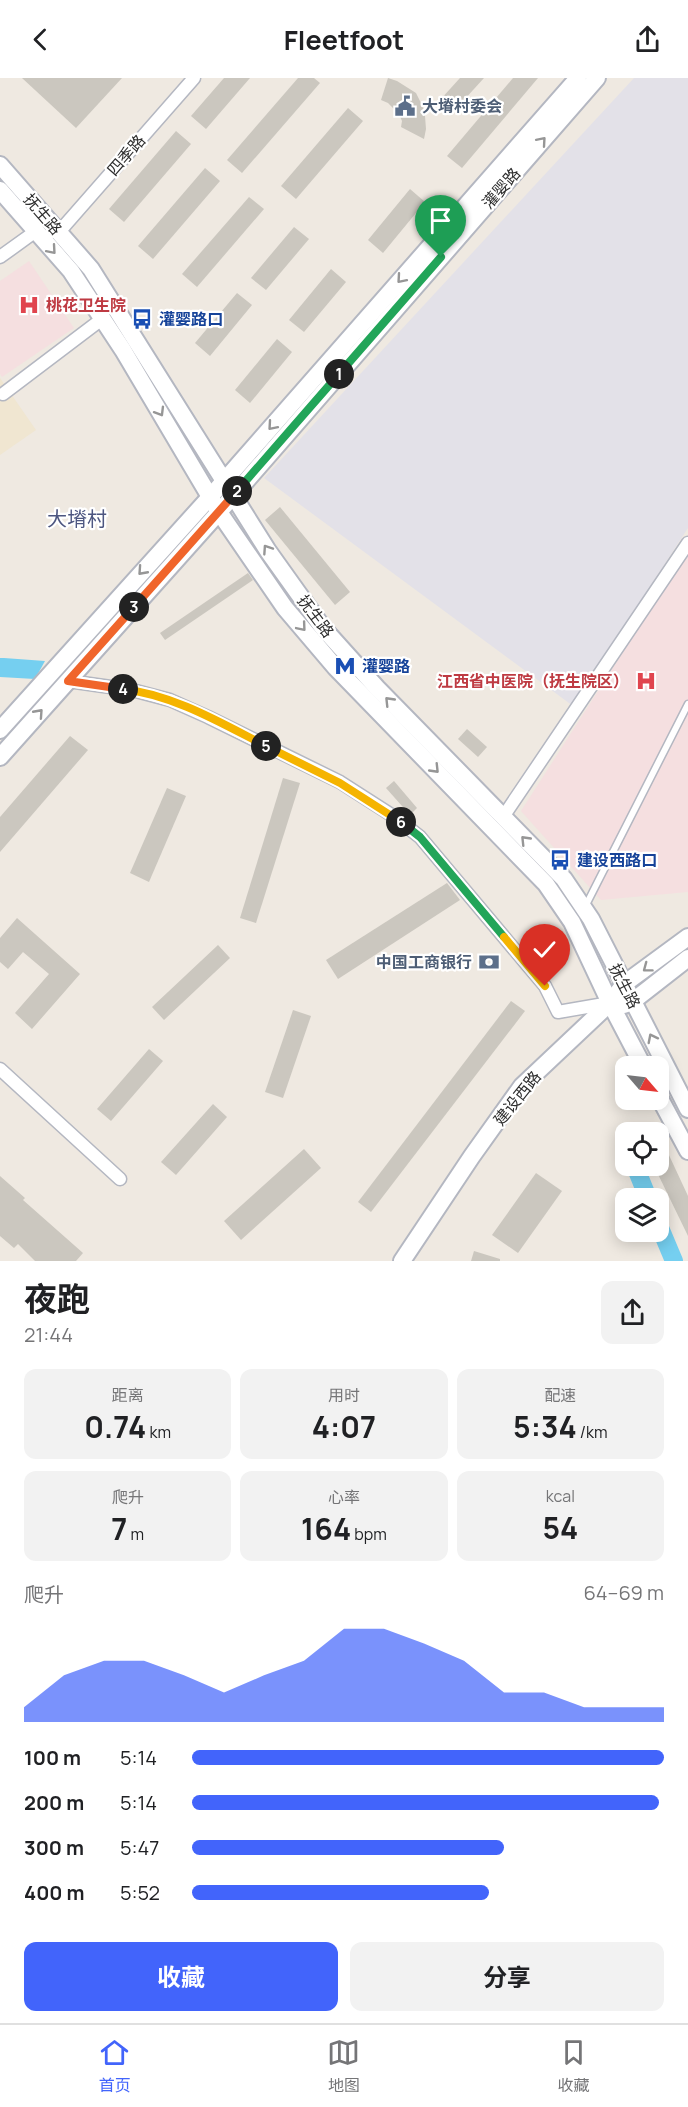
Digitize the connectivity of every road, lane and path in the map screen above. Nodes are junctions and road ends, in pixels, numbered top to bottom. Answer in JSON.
{"nodes":[{"id":1,"x":194,"y":78,"type":"edge"},
{"id":2,"x":578,"y":78,"type":"edge"},
{"id":3,"x":597,"y":78,"type":"edge"},
{"id":4,"x":0,"y":165,"type":"edge"},
{"id":5,"x":0,"y":190,"type":"edge"},
{"id":6,"x":34,"y":228,"type":"junction"},
{"id":7,"x":59,"y":232,"type":"junction"},
{"id":8,"x":0,"y":248,"type":"edge"},
{"id":9,"x":0,"y":257,"type":"edge"},
{"id":10,"x":102,"y":319,"type":"junction"},
{"id":11,"x":3,"y":394,"type":"dead end"},
{"id":12,"x":224,"y":480,"type":"junction"},
{"id":13,"x":233,"y":496,"type":"junction"},
{"id":14,"x":210,"y":497,"type":"junction"},
{"id":15,"x":219,"y":512,"type":"junction"},
{"id":16,"x":688,"y":543,"type":"edge"},
{"id":17,"x":68,"y":681,"type":"junction"},
{"id":18,"x":688,"y":704,"type":"edge"},
{"id":19,"x":0,"y":730,"type":"edge"},
{"id":20,"x":0,"y":757,"type":"edge"},
{"id":21,"x":503,"y":817,"type":"junction"},
{"id":22,"x":584,"y":909,"type":"junction"},
{"id":23,"x":688,"y":937,"type":"edge"},
{"id":24,"x":688,"y":958,"type":"edge"},
{"id":25,"x":624,"y":984,"type":"junction"},
{"id":26,"x":633,"y":1001,"type":"junction"},
{"id":27,"x":611,"y":1007,"type":"junction"},
{"id":28,"x":638,"y":1056,"type":"edge"},
{"id":29,"x":0,"y":1069,"type":"edge"},
{"id":30,"x":688,"y":1109,"type":"edge"},
{"id":31,"x":666,"y":1110,"type":"edge"},
{"id":32,"x":688,"y":1151,"type":"edge"},
{"id":33,"x":120,"y":1179,"type":"dead end"},
{"id":34,"x":402,"y":1261,"type":"edge"},
{"id":35,"x":410,"y":1261,"type":"edge"}],
"edges":[{"from":1,"to":7,"type":"street","name":"四季路"},
{"from":2,"to":12,"type":"main road","name":"灌婴路","one_way":true},
{"from":13,"to":3,"type":"main road","name":"灌婴路","one_way":true},
{"from":4,"to":7,"type":"main road","name":"抚生路"},
{"from":5,"to":6,"type":"main road","name":"抚生路"},
{"from":6,"to":8,"type":"street"},
{"from":6,"to":9,"type":"street"},
{"from":6,"to":10,"type":"main road","name":"抚生路","one_way":true},
{"from":7,"to":12,"type":"main road","name":"抚生路"},
{"from":10,"to":11,"type":"street"},
{"from":10,"to":14,"type":"main road","name":"抚生路","one_way":true},
{"from":12,"to":13,"type":"main road","name":"抚生路"},
{"from":12,"to":14,"type":"main road","name":"灌婴路"},
{"from":13,"to":15,"type":"main road","name":"灌婴路"},
{"from":21,"to":13,"type":"main road","name":"抚生路","one_way":true},
{"from":14,"to":15,"type":"main road","name":"抚生路"},
{"from":14,"to":19,"type":"main road","name":"灌婴路","one_way":true},
{"from":15,"to":17,"type":"main road","name":"灌婴路"},
{"from":15,"to":27,"type":"main road","name":"抚生路","one_way":true},
{"from":16,"to":21,"type":"street"},
{"from":20,"to":17,"type":"main road","name":"灌婴路","one_way":true},
{"from":17,"to":27,"type":"street"},
{"from":18,"to":22,"type":"lane"},
{"from":22,"to":21,"type":"main road","name":"抚生路","one_way":true},
{"from":22,"to":25,"type":"main road","name":"抚生路"},
{"from":23,"to":25,"type":"main road","name":"建设西路","one_way":true},
{"from":24,"to":26,"type":"main road","name":"建设西路"},
{"from":25,"to":26,"type":"main road","name":"抚生路"},
{"from":25,"to":27,"type":"main road","name":"建设西路"},
{"from":26,"to":27,"type":"main road","name":"建设西路"},
{"from":30,"to":26,"type":"main road","name":"抚生路","one_way":true},
{"from":27,"to":28,"type":"main road","name":"抚生路"},
{"from":27,"to":34,"type":"main road","name":"建设西路"},
{"from":27,"to":35,"type":"main road","name":"建设西路"},
{"from":29,"to":33,"type":"street"},
{"from":31,"to":32,"type":"main road"}]}
